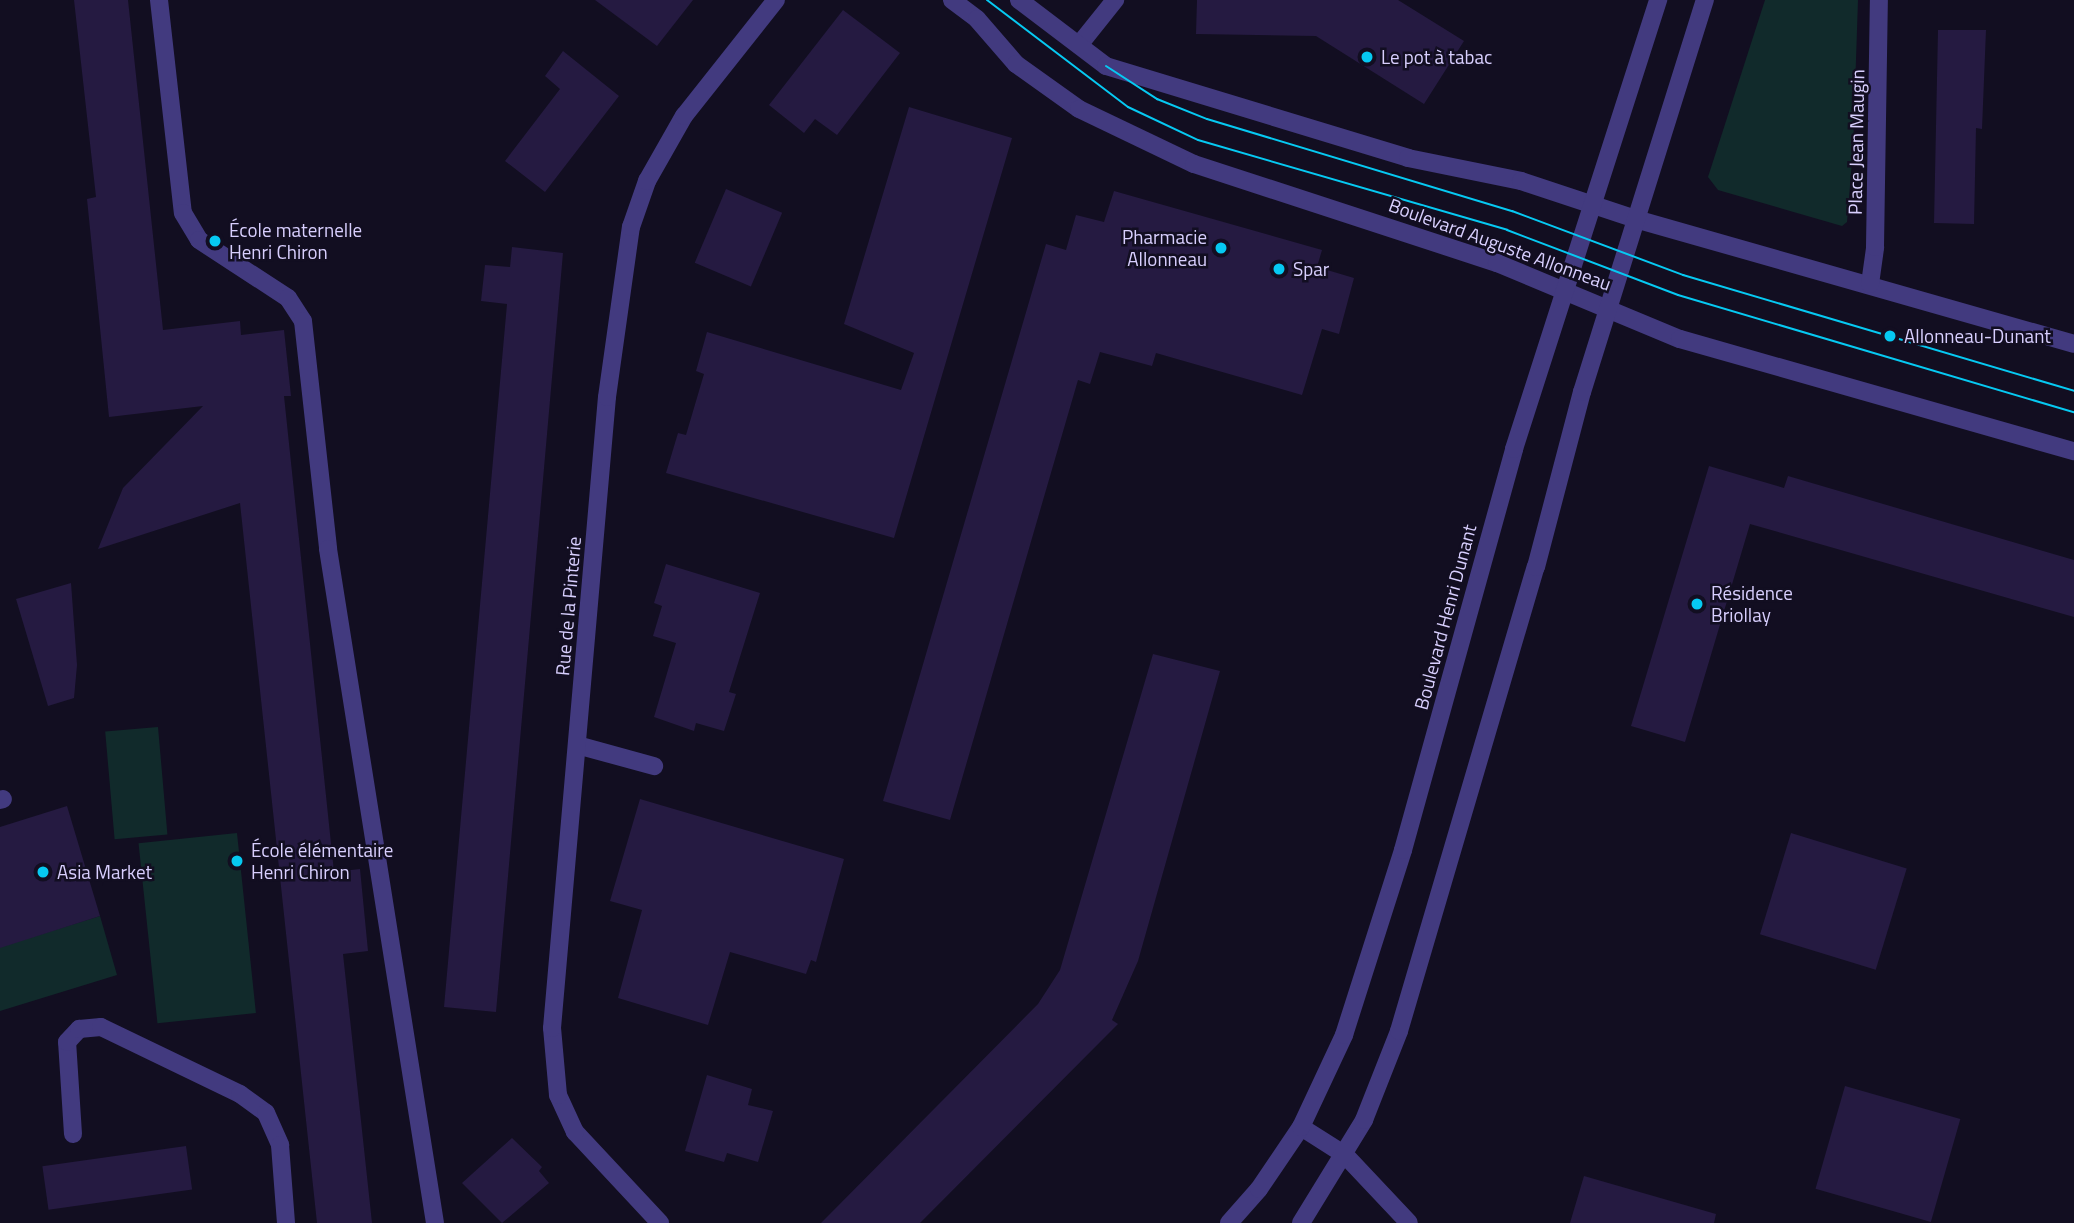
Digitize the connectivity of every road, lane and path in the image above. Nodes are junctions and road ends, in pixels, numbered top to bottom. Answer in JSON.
{"nodes":[{"id":1,"x":159,"y":0,"type":"edge"},
{"id":2,"x":776,"y":0,"type":"edge"},
{"id":3,"x":952,"y":0,"type":"edge"},
{"id":4,"x":1019,"y":0,"type":"edge"},
{"id":5,"x":1115,"y":0,"type":"edge"},
{"id":6,"x":1658,"y":0,"type":"edge"},
{"id":7,"x":1705,"y":0,"type":"edge"},
{"id":8,"x":1879,"y":0,"type":"edge"},
{"id":9,"x":1079,"y":46,"type":"junction"},
{"id":10,"x":1594,"y":203,"type":"junction"},
{"id":11,"x":1639,"y":219,"type":"junction"},
{"id":12,"x":1870,"y":284,"type":"junction"},
{"id":13,"x":1566,"y":290,"type":"junction"},
{"id":14,"x":1610,"y":307,"type":"junction"},
{"id":15,"x":2074,"y":344,"type":"edge"},
{"id":16,"x":2074,"y":451,"type":"edge"},
{"id":17,"x":577,"y":745,"type":"junction"},
{"id":18,"x":654,"y":766,"type":"dead end"},
{"id":19,"x":1301,"y":1127,"type":"junction"},
{"id":20,"x":73,"y":1135,"type":"dead end"},
{"id":21,"x":1345,"y":1155,"type":"junction"},
{"id":22,"x":286,"y":1223,"type":"edge"},
{"id":23,"x":435,"y":1223,"type":"edge"},
{"id":24,"x":660,"y":1223,"type":"edge"},
{"id":25,"x":1229,"y":1223,"type":"edge"},
{"id":26,"x":1301,"y":1223,"type":"edge"},
{"id":27,"x":1409,"y":1223,"type":"edge"}],
"edges":[{"from":1,"to":23,"type":"street"},
{"from":2,"to":17,"type":"street","name":"Rue de la Pinterie"},
{"from":3,"to":13,"type":"street","name":"Boulevard Auguste Allonneau"},
{"from":4,"to":9,"type":"street"},
{"from":5,"to":9,"type":"street"},
{"from":6,"to":10,"type":"street","name":"Boulevard Henri Dunant"},
{"from":7,"to":11,"type":"street"},
{"from":8,"to":12,"type":"street","name":"Place Jean Maugin"},
{"from":9,"to":10,"type":"street"},
{"from":10,"to":11,"type":"street"},
{"from":10,"to":13,"type":"street","name":"Boulevard Henri Dunant"},
{"from":11,"to":12,"type":"street"},
{"from":11,"to":14,"type":"street"},
{"from":12,"to":15,"type":"street"},
{"from":13,"to":14,"type":"street","name":"Boulevard Auguste Allonneau"},
{"from":13,"to":19,"type":"street","name":"Boulevard Henri Dunant"},
{"from":14,"to":16,"type":"street","name":"Boulevard Auguste Allonneau"},
{"from":14,"to":21,"type":"street"},
{"from":17,"to":18,"type":"street"},
{"from":17,"to":24,"type":"street","name":"Rue de la Pinterie"},
{"from":19,"to":21,"type":"street"},
{"from":19,"to":25,"type":"street","name":"Boulevard Henri Dunant"},
{"from":20,"to":22,"type":"street"},
{"from":21,"to":26,"type":"street"},
{"from":21,"to":27,"type":"street"}]}
